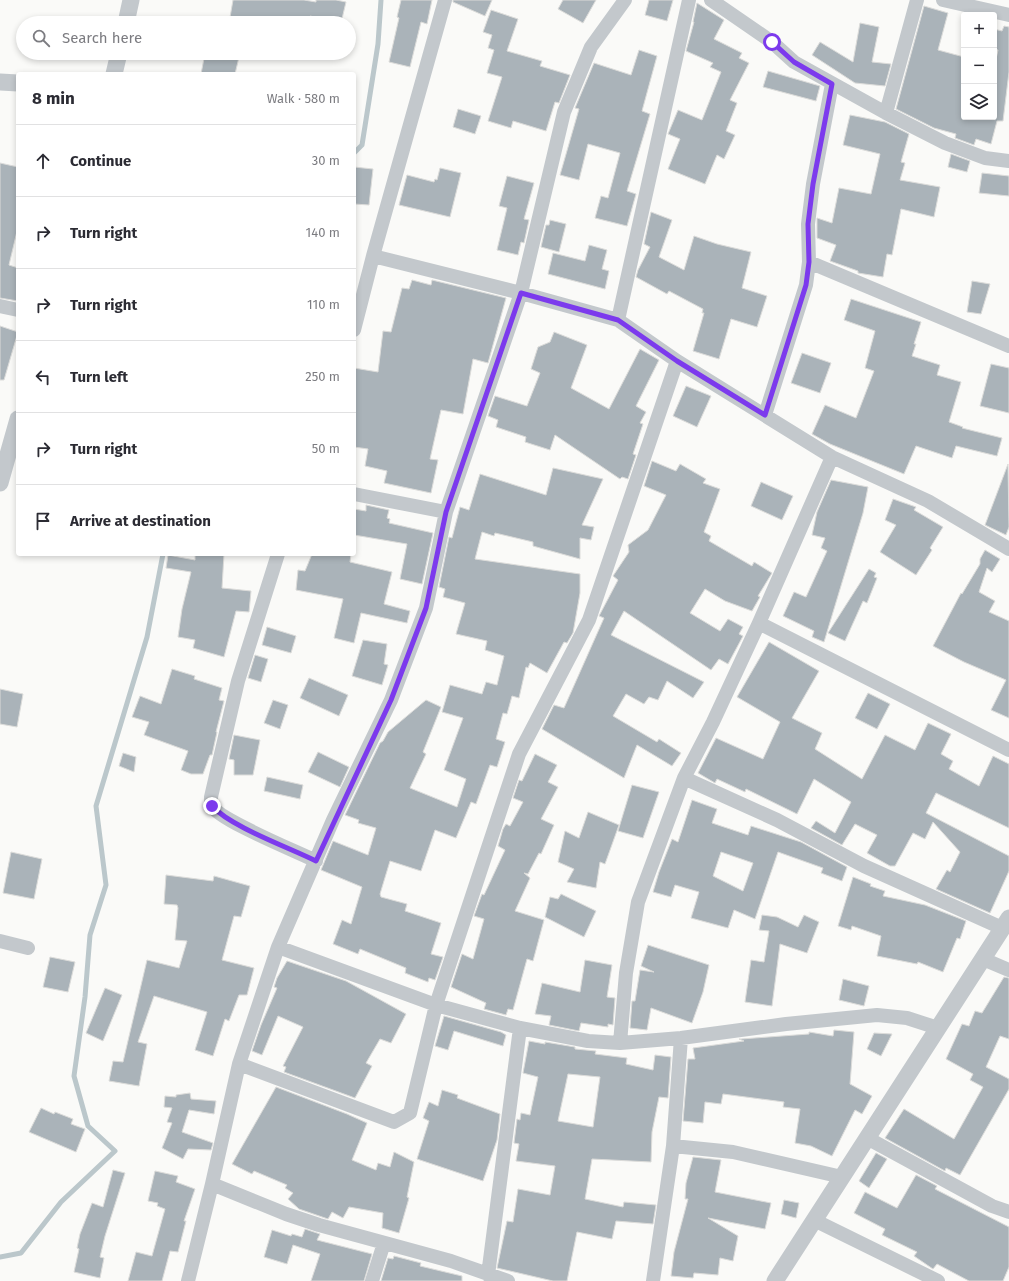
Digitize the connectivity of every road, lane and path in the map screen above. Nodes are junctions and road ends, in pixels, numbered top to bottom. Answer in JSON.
{"nodes":[{"id":1,"x":131,"y":0,"type":"edge"},
{"id":2,"x":445,"y":0,"type":"edge"},
{"id":3,"x":625,"y":0,"type":"edge"},
{"id":4,"x":689,"y":0,"type":"edge"},
{"id":5,"x":711,"y":0,"type":"edge"},
{"id":6,"x":917,"y":0,"type":"edge"},
{"id":7,"x":943,"y":0,"type":"edge"},
{"id":8,"x":128,"y":16,"type":"edge"},
{"id":9,"x":1009,"y":16,"type":"edge"},
{"id":10,"x":117,"y":60,"type":"edge"},
{"id":11,"x":114,"y":72,"type":"edge"},
{"id":12,"x":0,"y":82,"type":"edge"},
{"id":13,"x":16,"y":83,"type":"edge"},
{"id":14,"x":832,"y":84,"type":"junction"},
{"id":15,"x":886,"y":114,"type":"junction"},
{"id":16,"x":1009,"y":161,"type":"edge"},
{"id":17,"x":373,"y":256,"type":"junction"},
{"id":18,"x":809,"y":262,"type":"junction"},
{"id":19,"x":521,"y":293,"type":"junction"},
{"id":20,"x":0,"y":306,"type":"edge"},
{"id":21,"x":16,"y":310,"type":"edge"},
{"id":22,"x":618,"y":320,"type":"junction"},
{"id":23,"x":356,"y":322,"type":"edge"},
{"id":24,"x":1009,"y":346,"type":"edge"},
{"id":25,"x":677,"y":361,"type":"junction"},
{"id":26,"x":765,"y":415,"type":"junction"},
{"id":27,"x":16,"y":426,"type":"edge"},
{"id":28,"x":832,"y":457,"type":"junction"},
{"id":29,"x":0,"y":482,"type":"edge"},
{"id":30,"x":356,"y":494,"type":"edge"},
{"id":31,"x":446,"y":512,"type":"junction"},
{"id":32,"x":1009,"y":549,"type":"edge"},
{"id":33,"x":277,"y":556,"type":"edge"},
{"id":34,"x":759,"y":623,"type":"junction"},
{"id":35,"x":1009,"y":750,"type":"edge"},
{"id":36,"x":684,"y":778,"type":"junction"},
{"id":37,"x":316,"y":861,"type":"junction"},
{"id":38,"x":1006,"y":923,"type":"edge"},
{"id":39,"x":0,"y":941,"type":"edge"},
{"id":40,"x":278,"y":947,"type":"junction"},
{"id":41,"x":28,"y":948,"type":"dead end"},
{"id":42,"x":983,"y":960,"type":"junction"},
{"id":43,"x":1009,"y":970,"type":"edge"},
{"id":44,"x":436,"y":1005,"type":"junction"},
{"id":45,"x":520,"y":1028,"type":"junction"},
{"id":46,"x":938,"y":1028,"type":"junction"},
{"id":47,"x":681,"y":1038,"type":"junction"},
{"id":48,"x":620,"y":1043,"type":"junction"},
{"id":49,"x":238,"y":1064,"type":"junction"},
{"id":50,"x":867,"y":1138,"type":"junction"},
{"id":51,"x":673,"y":1146,"type":"junction"},
{"id":52,"x":842,"y":1177,"type":"junction"},
{"id":53,"x":212,"y":1184,"type":"junction"},
{"id":54,"x":1009,"y":1212,"type":"edge"},
{"id":55,"x":814,"y":1220,"type":"junction"},
{"id":56,"x":384,"y":1243,"type":"junction"},
{"id":57,"x":488,"y":1275,"type":"junction"},
{"id":58,"x":188,"y":1281,"type":"edge"},
{"id":59,"x":372,"y":1281,"type":"edge"},
{"id":60,"x":508,"y":1281,"type":"edge"},
{"id":61,"x":653,"y":1281,"type":"edge"},
{"id":62,"x":775,"y":1281,"type":"edge"},
{"id":63,"x":938,"y":1281,"type":"edge"}],
"edges":[{"from":1,"to":8,"type":"street"},
{"from":2,"to":17,"type":"street"},
{"from":3,"to":19,"type":"street"},
{"from":4,"to":22,"type":"street"},
{"from":5,"to":14,"type":"street"},
{"from":6,"to":15,"type":"street"},
{"from":7,"to":9,"type":"street"},
{"from":10,"to":11,"type":"street"},
{"from":12,"to":13,"type":"street"},
{"from":14,"to":15,"type":"street"},
{"from":14,"to":18,"type":"street"},
{"from":15,"to":16,"type":"street"},
{"from":17,"to":19,"type":"street"},
{"from":17,"to":23,"type":"street"},
{"from":18,"to":24,"type":"street"},
{"from":18,"to":26,"type":"street"},
{"from":19,"to":22,"type":"street"},
{"from":19,"to":31,"type":"street"},
{"from":20,"to":21,"type":"street"},
{"from":22,"to":25,"type":"street"},
{"from":25,"to":26,"type":"street"},
{"from":25,"to":44,"type":"street"},
{"from":26,"to":28,"type":"street"},
{"from":27,"to":29,"type":"street"},
{"from":28,"to":32,"type":"street"},
{"from":28,"to":34,"type":"street"},
{"from":30,"to":31,"type":"street"},
{"from":31,"to":37,"type":"street"},
{"from":33,"to":37,"type":"street"},
{"from":34,"to":35,"type":"street"},
{"from":34,"to":36,"type":"street"},
{"from":36,"to":38,"type":"street"},
{"from":36,"to":48,"type":"street"},
{"from":37,"to":40,"type":"street"},
{"from":38,"to":42,"type":"street"},
{"from":39,"to":41,"type":"street"},
{"from":40,"to":44,"type":"street"},
{"from":40,"to":49,"type":"street"},
{"from":42,"to":43,"type":"street"},
{"from":42,"to":46,"type":"street"},
{"from":44,"to":45,"type":"street"},
{"from":44,"to":49,"type":"street"},
{"from":45,"to":48,"type":"street"},
{"from":45,"to":57,"type":"street"},
{"from":46,"to":47,"type":"street"},
{"from":46,"to":50,"type":"street"},
{"from":47,"to":48,"type":"street"},
{"from":47,"to":51,"type":"street"},
{"from":49,"to":53,"type":"street"},
{"from":50,"to":52,"type":"street"},
{"from":50,"to":54,"type":"street"},
{"from":51,"to":52,"type":"street"},
{"from":51,"to":61,"type":"street"},
{"from":52,"to":55,"type":"street"},
{"from":53,"to":56,"type":"street"},
{"from":53,"to":58,"type":"street"},
{"from":55,"to":62,"type":"street"},
{"from":55,"to":63,"type":"street"},
{"from":56,"to":57,"type":"street"},
{"from":56,"to":59,"type":"street"},
{"from":57,"to":60,"type":"street"}]}
